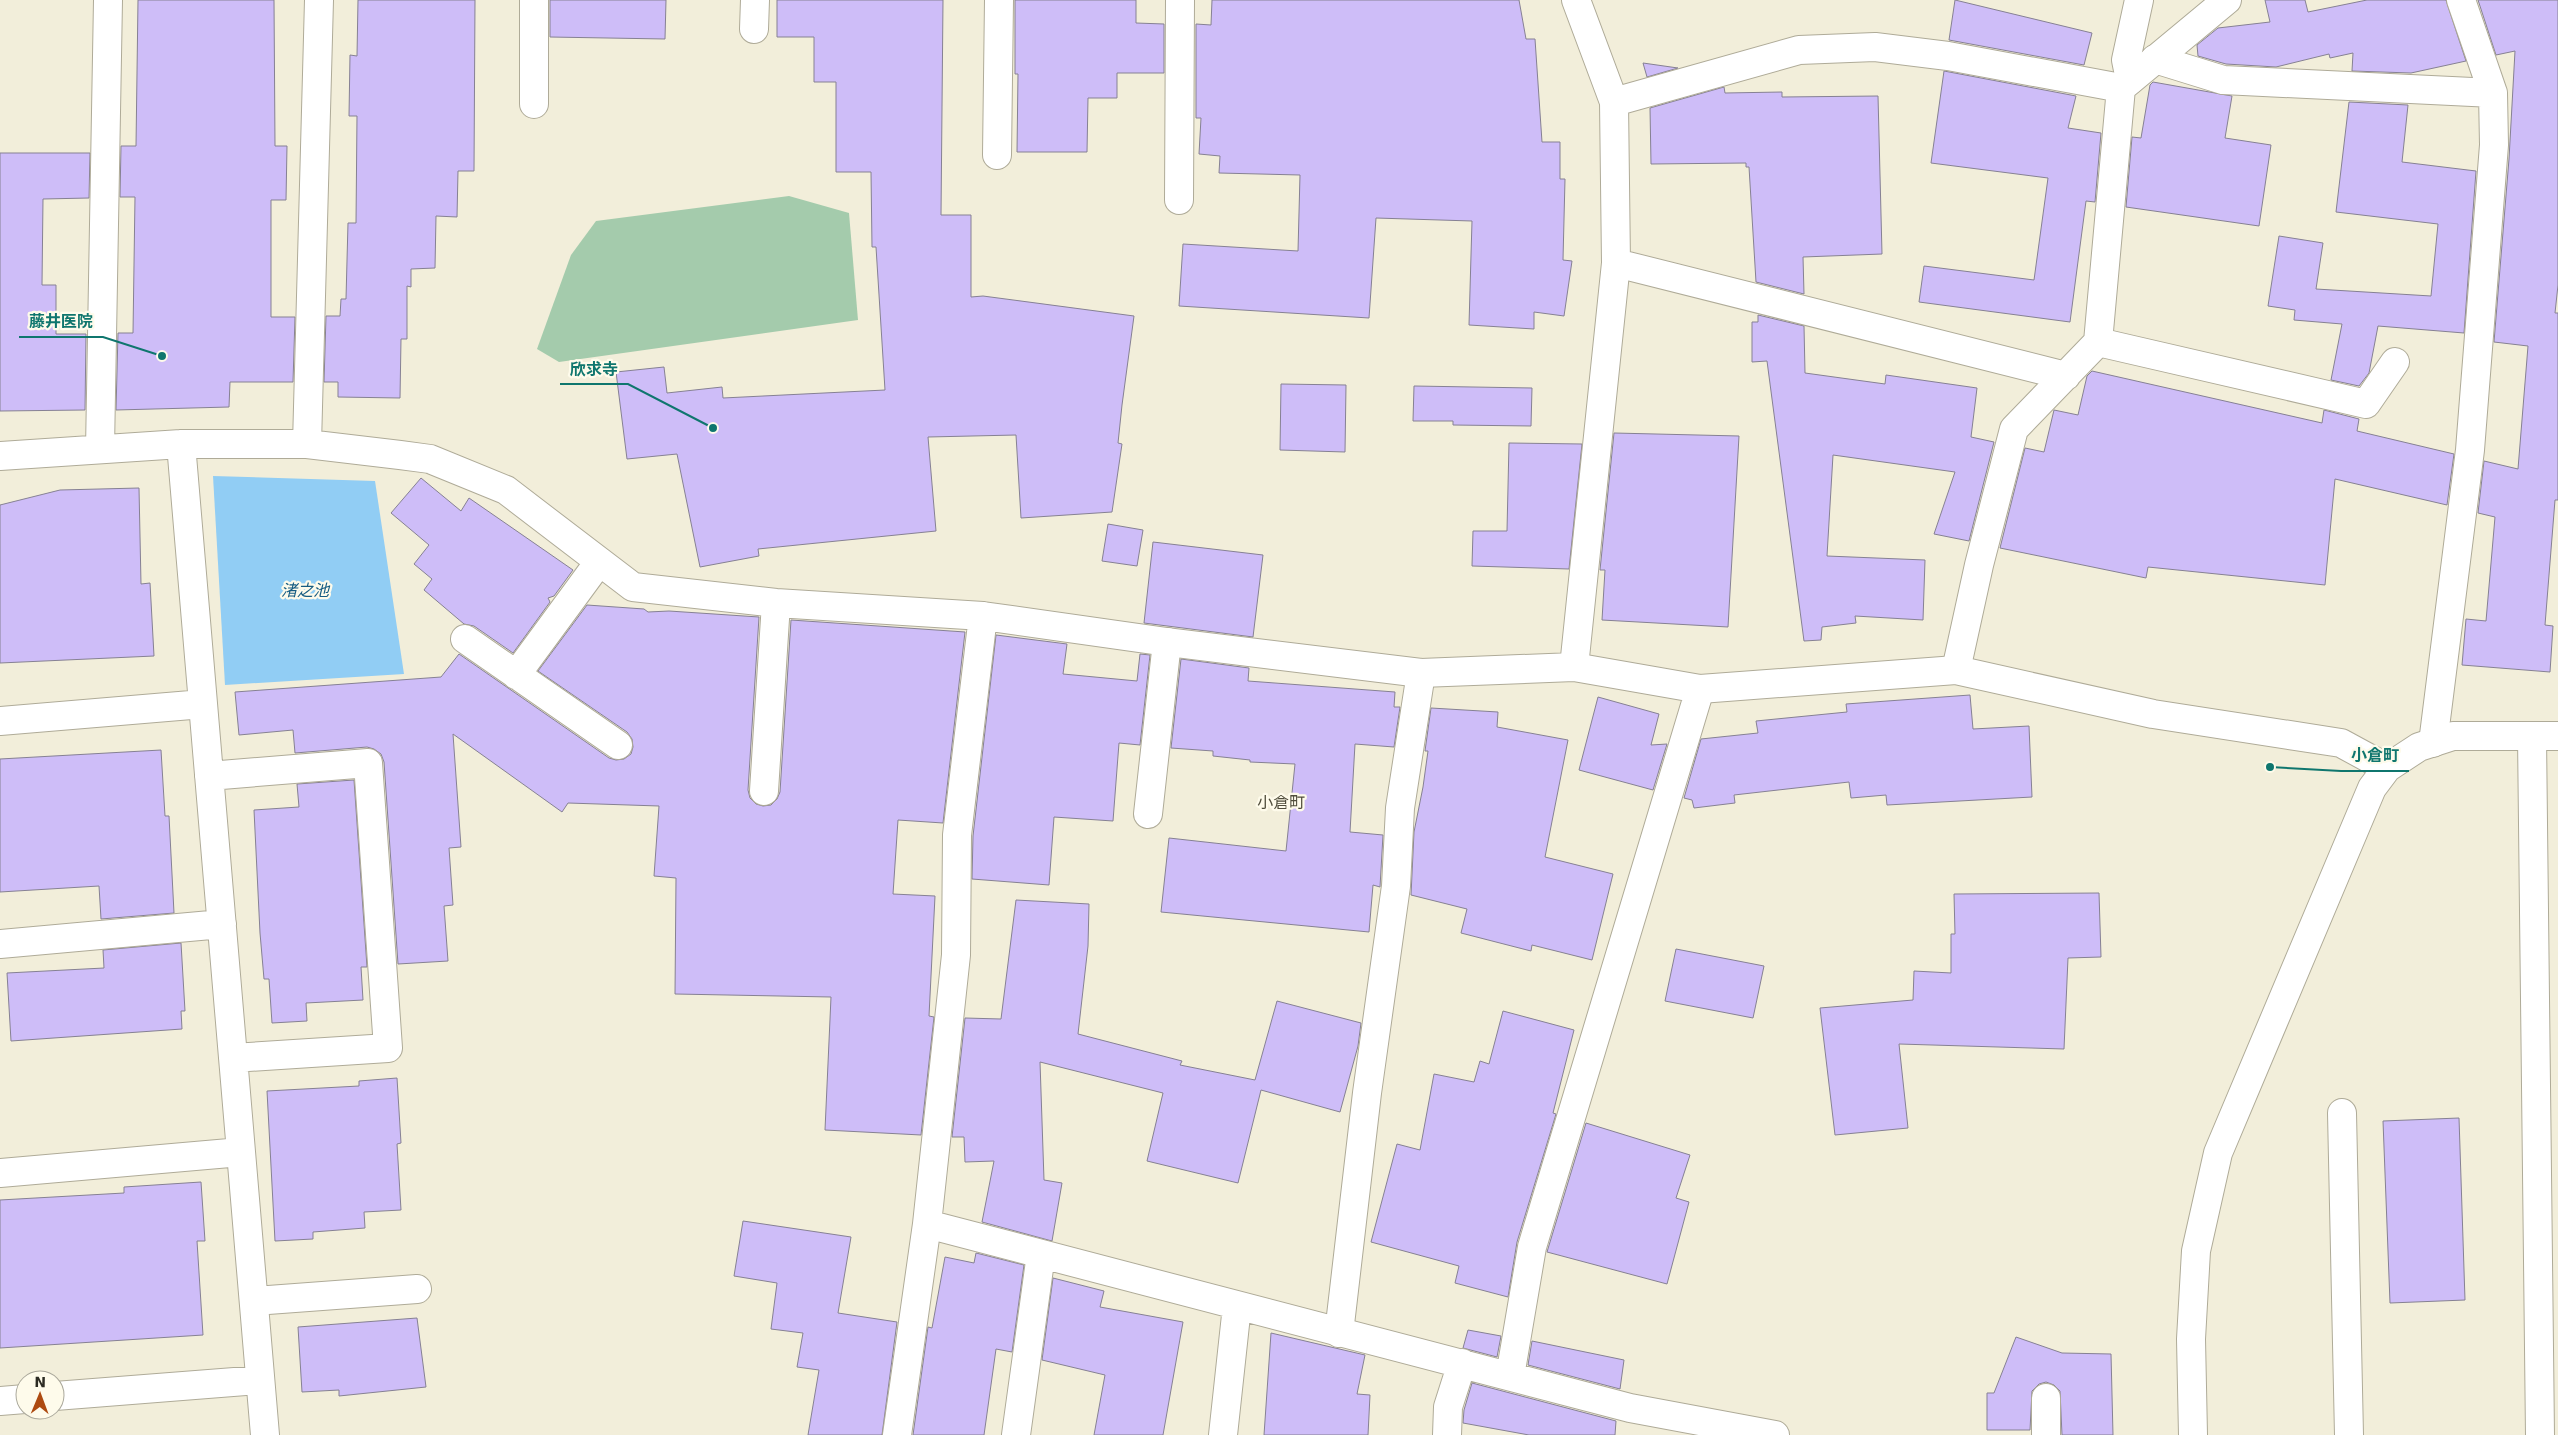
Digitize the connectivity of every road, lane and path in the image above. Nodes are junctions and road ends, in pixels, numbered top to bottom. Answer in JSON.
{"nodes":[{"id":1,"x":108,"y":0,"type":"edge"},
{"id":2,"x":319,"y":0,"type":"edge"},
{"id":3,"x":534,"y":0,"type":"edge"},
{"id":4,"x":755,"y":0,"type":"edge"},
{"id":5,"x":999,"y":0,"type":"edge"},
{"id":6,"x":1180,"y":0,"type":"edge"},
{"id":7,"x":1576,"y":0,"type":"edge"},
{"id":8,"x":2139,"y":0,"type":"edge"},
{"id":9,"x":2227,"y":0,"type":"edge"},
{"id":10,"x":2461,"y":0,"type":"edge"},
{"id":11,"x":754,"y":29,"type":"dead end"},
{"id":12,"x":2156,"y":59,"type":"junction"},
{"id":13,"x":2126,"y":84,"type":"junction"},
{"id":14,"x":2493,"y":93,"type":"junction"},
{"id":15,"x":1614,"y":102,"type":"junction"},
{"id":16,"x":534,"y":104,"type":"dead end"},
{"id":17,"x":996,"y":155,"type":"dead end"},
{"id":18,"x":1179,"y":200,"type":"dead end"},
{"id":19,"x":1616,"y":263,"type":"junction"},
{"id":20,"x":2098,"y":342,"type":"junction"},
{"id":21,"x":2395,"y":362,"type":"dead end"},
{"id":22,"x":2066,"y":376,"type":"junction"},
{"id":23,"x":181,"y":444,"type":"junction"},
{"id":24,"x":307,"y":444,"type":"junction"},
{"id":25,"x":100,"y":450,"type":"junction"},
{"id":26,"x":0,"y":456,"type":"edge"},
{"id":27,"x":599,"y":562,"type":"junction"},
{"id":28,"x":776,"y":603,"type":"junction"},
{"id":29,"x":983,"y":616,"type":"junction"},
{"id":30,"x":465,"y":638,"type":"dead end"},
{"id":31,"x":1166,"y":642,"type":"junction"},
{"id":32,"x":1574,"y":667,"type":"junction"},
{"id":33,"x":1956,"y":670,"type":"junction"},
{"id":34,"x":1421,"y":672,"type":"junction"},
{"id":35,"x":516,"y":675,"type":"junction"},
{"id":36,"x":1700,"y":689,"type":"junction"},
{"id":37,"x":203,"y":704,"type":"junction"},
{"id":38,"x":0,"y":721,"type":"edge"},
{"id":39,"x":2545,"y":736,"type":"edge"},
{"id":40,"x":2433,"y":743,"type":"junction"},
{"id":41,"x":618,"y":745,"type":"dead end"},
{"id":42,"x":2387,"y":768,"type":"junction"},
{"id":43,"x":209,"y":776,"type":"junction"},
{"id":44,"x":764,"y":791,"type":"dead end"},
{"id":45,"x":1148,"y":814,"type":"dead end"},
{"id":46,"x":222,"y":924,"type":"junction"},
{"id":47,"x":0,"y":944,"type":"edge"},
{"id":48,"x":233,"y":1058,"type":"junction"},
{"id":49,"x":2342,"y":1113,"type":"dead end"},
{"id":50,"x":241,"y":1152,"type":"junction"},
{"id":51,"x":0,"y":1173,"type":"edge"},
{"id":52,"x":927,"y":1224,"type":"junction"},
{"id":53,"x":1041,"y":1254,"type":"junction"},
{"id":54,"x":417,"y":1290,"type":"dead end"},
{"id":55,"x":254,"y":1301,"type":"junction"},
{"id":56,"x":1237,"y":1306,"type":"junction"},
{"id":57,"x":1339,"y":1333,"type":"junction"},
{"id":58,"x":1462,"y":1363,"type":"junction"},
{"id":59,"x":1510,"y":1376,"type":"junction"},
{"id":60,"x":260,"y":1380,"type":"junction"},
{"id":61,"x":65,"y":1395,"type":"edge"},
{"id":62,"x":2046,"y":1398,"type":"dead end"},
{"id":63,"x":15,"y":1399,"type":"edge"},
{"id":64,"x":0,"y":1400,"type":"edge"},
{"id":65,"x":265,"y":1435,"type":"edge"},
{"id":66,"x":897,"y":1435,"type":"edge"},
{"id":67,"x":1016,"y":1435,"type":"edge"},
{"id":68,"x":1223,"y":1435,"type":"edge"},
{"id":69,"x":1447,"y":1435,"type":"edge"},
{"id":70,"x":1775,"y":1435,"type":"edge"},
{"id":71,"x":2046,"y":1435,"type":"edge"},
{"id":72,"x":2193,"y":1435,"type":"edge"},
{"id":73,"x":2349,"y":1435,"type":"edge"},
{"id":74,"x":2540,"y":1435,"type":"edge"}],
"edges":[{"from":1,"to":25,"type":"street"},
{"from":2,"to":24,"type":"street"},
{"from":3,"to":16,"type":"street"},
{"from":4,"to":11,"type":"street"},
{"from":5,"to":17,"type":"street"},
{"from":6,"to":18,"type":"street"},
{"from":7,"to":15,"type":"street"},
{"from":8,"to":13,"type":"street"},
{"from":9,"to":12,"type":"street"},
{"from":10,"to":14,"type":"street"},
{"from":12,"to":13,"type":"street"},
{"from":12,"to":14,"type":"street"},
{"from":13,"to":15,"type":"street"},
{"from":13,"to":20,"type":"street"},
{"from":14,"to":40,"type":"street"},
{"from":15,"to":19,"type":"street"},
{"from":19,"to":22,"type":"street"},
{"from":19,"to":32,"type":"street"},
{"from":20,"to":21,"type":"street"},
{"from":20,"to":22,"type":"street"},
{"from":22,"to":33,"type":"street"},
{"from":23,"to":24,"type":"street"},
{"from":23,"to":25,"type":"street"},
{"from":23,"to":37,"type":"street"},
{"from":24,"to":27,"type":"street"},
{"from":25,"to":26,"type":"street"},
{"from":27,"to":28,"type":"street"},
{"from":27,"to":35,"type":"street"},
{"from":28,"to":29,"type":"street"},
{"from":28,"to":44,"type":"street"},
{"from":29,"to":31,"type":"street"},
{"from":29,"to":52,"type":"street"},
{"from":30,"to":35,"type":"street"},
{"from":31,"to":34,"type":"street"},
{"from":31,"to":45,"type":"street"},
{"from":32,"to":34,"type":"street"},
{"from":32,"to":36,"type":"street"},
{"from":33,"to":36,"type":"street"},
{"from":33,"to":42,"type":"street"},
{"from":34,"to":57,"type":"street"},
{"from":35,"to":41,"type":"street"},
{"from":36,"to":59,"type":"street"},
{"from":37,"to":38,"type":"street"},
{"from":37,"to":43,"type":"street"},
{"from":39,"to":40,"type":"street"},
{"from":39,"to":74,"type":"street"},
{"from":40,"to":42,"type":"street"},
{"from":42,"to":72,"type":"street"},
{"from":43,"to":46,"type":"street"},
{"from":43,"to":48,"type":"street"},
{"from":46,"to":47,"type":"street"},
{"from":46,"to":48,"type":"street"},
{"from":48,"to":50,"type":"street"},
{"from":49,"to":73,"type":"street"},
{"from":50,"to":51,"type":"street"},
{"from":50,"to":55,"type":"street"},
{"from":52,"to":53,"type":"street"},
{"from":52,"to":66,"type":"street"},
{"from":53,"to":56,"type":"street"},
{"from":53,"to":67,"type":"street"},
{"from":54,"to":55,"type":"street"},
{"from":55,"to":60,"type":"street"},
{"from":56,"to":57,"type":"street"},
{"from":56,"to":68,"type":"street"},
{"from":57,"to":58,"type":"street"},
{"from":58,"to":59,"type":"street"},
{"from":58,"to":69,"type":"street"},
{"from":59,"to":70,"type":"street"},
{"from":60,"to":61,"type":"street"},
{"from":60,"to":65,"type":"street"},
{"from":62,"to":71,"type":"street"},
{"from":63,"to":64,"type":"street"}]}
